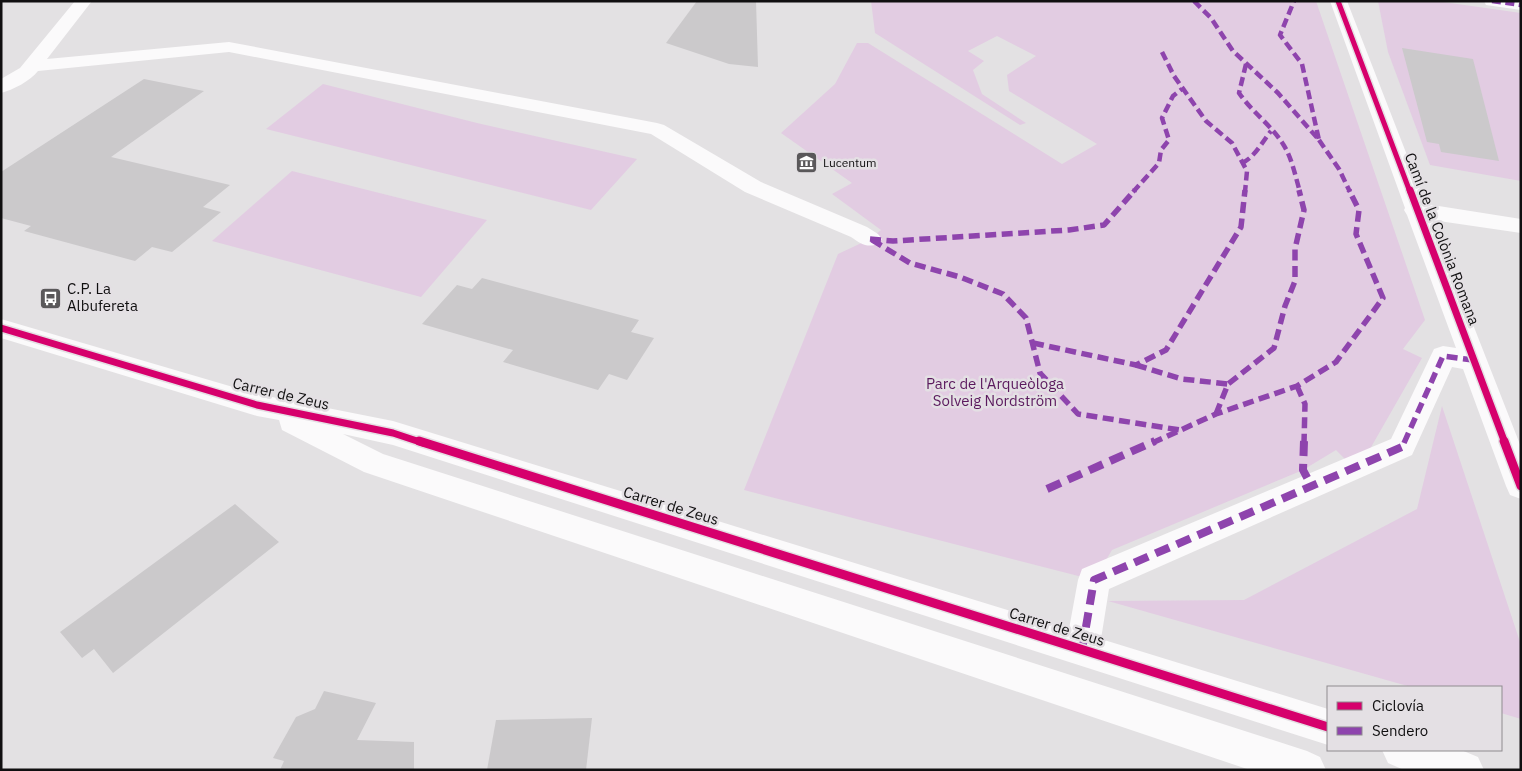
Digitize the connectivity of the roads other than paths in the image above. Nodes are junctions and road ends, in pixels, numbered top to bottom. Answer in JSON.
{"nodes":[{"id":1,"x":84,"y":1,"type":"edge"},
{"id":2,"x":1338,"y":1,"type":"edge"},
{"id":3,"x":1492,"y":1,"type":"edge"},
{"id":4,"x":1521,"y":5,"type":"edge"},
{"id":5,"x":32,"y":66,"type":"junction"},
{"id":6,"x":1,"y":87,"type":"edge"},
{"id":7,"x":1415,"y":210,"type":"junction"},
{"id":8,"x":1521,"y":226,"type":"edge"},
{"id":9,"x":870,"y":239,"type":"dead end"},
{"id":10,"x":1,"y":328,"type":"edge"},
{"id":11,"x":1473,"y":360,"type":"junction"},
{"id":12,"x":257,"y":405,"type":"junction"},
{"id":13,"x":1521,"y":486,"type":"edge"},
{"id":14,"x":1082,"y":650,"type":"junction"},
{"id":15,"x":1327,"y":727,"type":"edge"},
{"id":16,"x":1405,"y":751,"type":"edge"},
{"id":17,"x":1307,"y":770,"type":"edge"},
{"id":18,"x":1465,"y":770,"type":"edge"}],
"edges":[{"from":1,"to":5,"type":"street"},
{"from":2,"to":7,"type":"street","name":"Camí de la Colònia Romana"},
{"from":3,"to":4,"type":"street"},
{"from":5,"to":6,"type":"street"},
{"from":5,"to":9,"type":"street"},
{"from":7,"to":8,"type":"street"},
{"from":7,"to":11,"type":"street","name":"Camí de la Colònia Romana"},
{"from":10,"to":12,"type":"street","name":"Carrer de Zeus"},
{"from":11,"to":13,"type":"street","name":"Camí de la Colònia Romana"},
{"from":11,"to":14,"type":"street"},
{"from":12,"to":14,"type":"street","name":"Carrer de Zeus"},
{"from":12,"to":17,"type":"street","name":"Carrer de Zeus"},
{"from":14,"to":15,"type":"street","name":"Carrer de Zeus"},
{"from":16,"to":18,"type":"street"}]}
